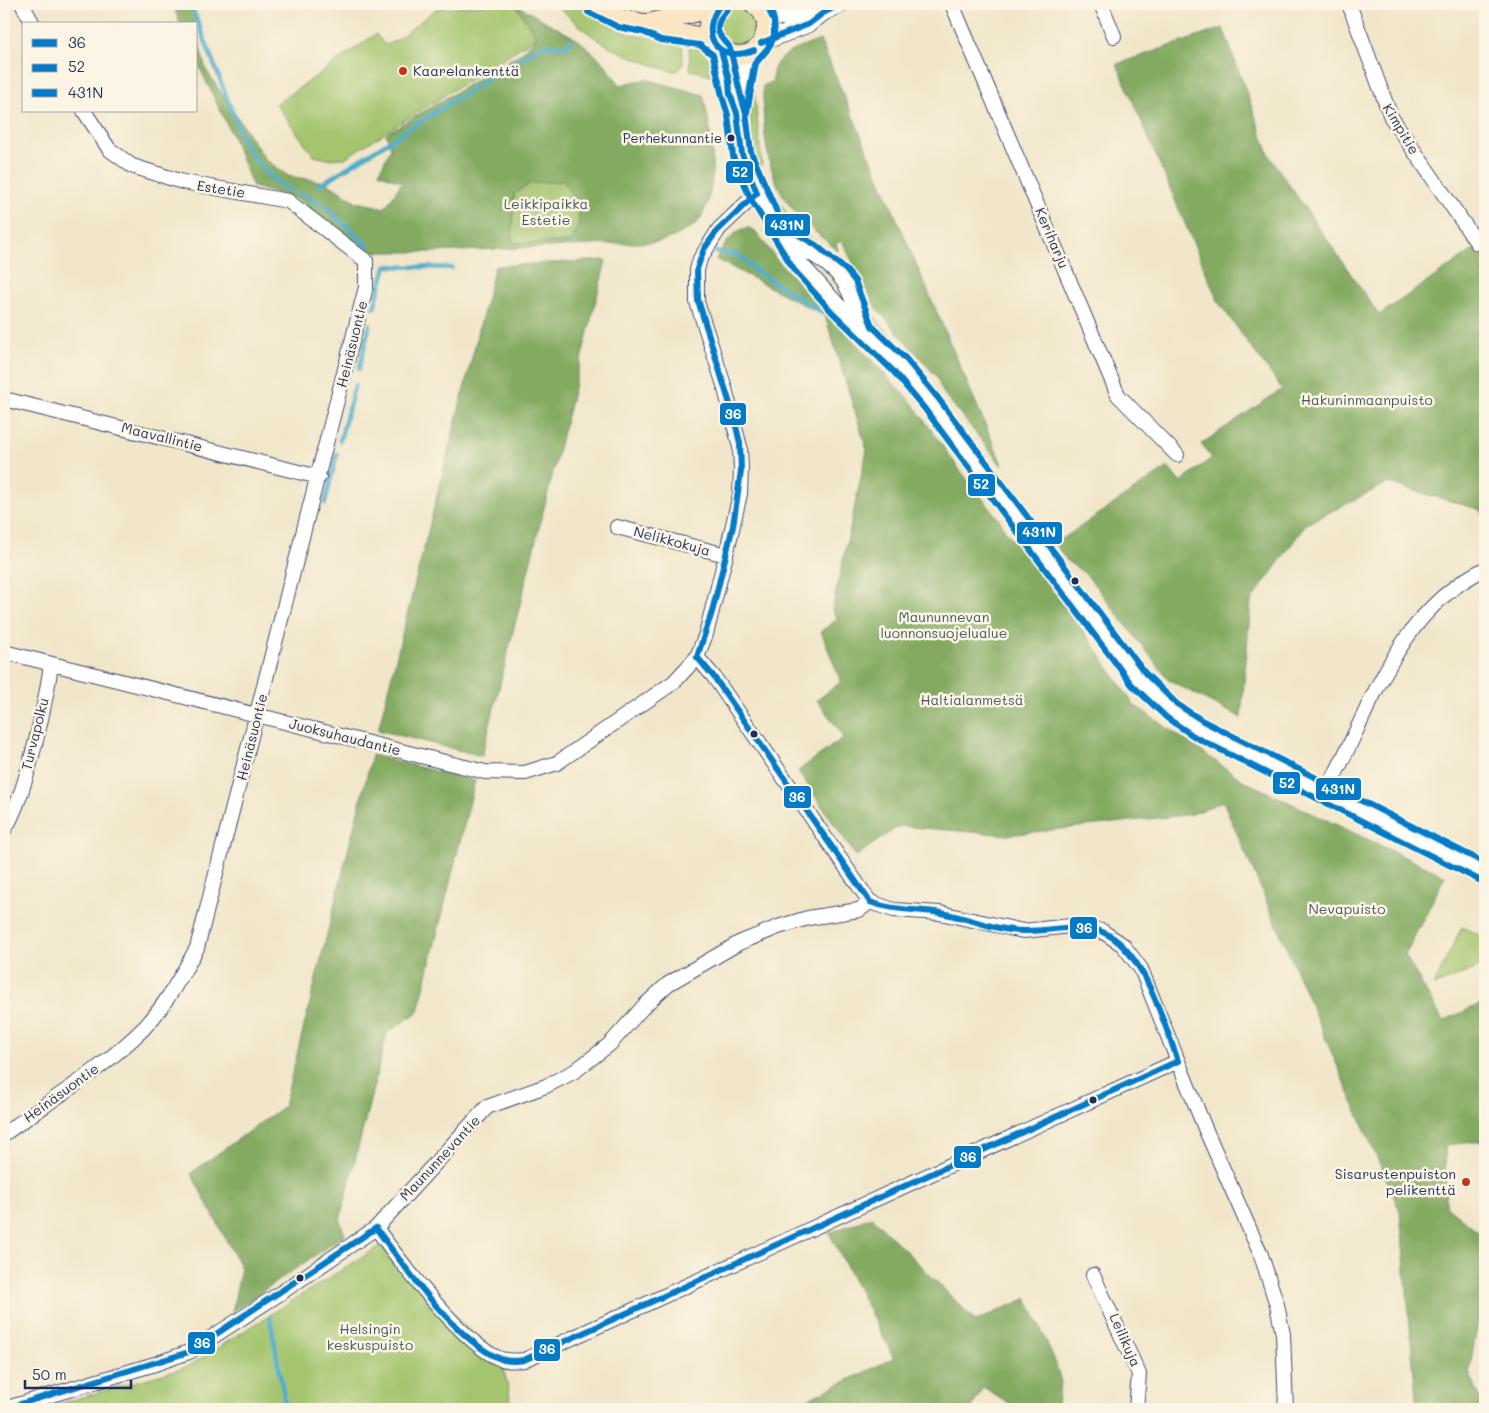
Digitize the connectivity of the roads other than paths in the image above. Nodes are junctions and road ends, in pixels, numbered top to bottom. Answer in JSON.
{"nodes":[{"id":1,"x":22,"y":4,"type":"edge"},
{"id":2,"x":592,"y":4,"type":"edge"},
{"id":3,"x":841,"y":4,"type":"edge"},
{"id":4,"x":952,"y":4,"type":"edge"},
{"id":5,"x":1101,"y":4,"type":"edge"},
{"id":6,"x":1349,"y":4,"type":"edge"},
{"id":7,"x":719,"y":6,"type":"edge"},
{"id":8,"x":758,"y":7,"type":"edge"},
{"id":9,"x":823,"y":13,"type":"junction"},
{"id":10,"x":32,"y":22,"type":"edge"},
{"id":11,"x":646,"y":24,"type":"junction"},
{"id":12,"x":1114,"y":36,"type":"dead end"},
{"id":13,"x":717,"y":47,"type":"junction"},
{"id":14,"x":756,"y":48,"type":"junction"},
{"id":15,"x":85,"y":112,"type":"edge"},
{"id":16,"x":737,"y":113,"type":"junction"},
{"id":17,"x":756,"y":194,"type":"junction"},
{"id":18,"x":1476,"y":243,"type":"dead end"},
{"id":19,"x":366,"y":261,"type":"joint"},
{"id":20,"x":4,"y":399,"type":"edge"},
{"id":21,"x":1177,"y":455,"type":"dead end"},
{"id":22,"x":319,"y":477,"type":"junction"},
{"id":23,"x":617,"y":527,"type":"dead end"},
{"id":24,"x":726,"y":555,"type":"junction"},
{"id":25,"x":1485,"y":569,"type":"edge"},
{"id":26,"x":4,"y":652,"type":"edge"},
{"id":27,"x":697,"y":657,"type":"junction"},
{"id":28,"x":51,"y":664,"type":"junction"},
{"id":29,"x":258,"y":715,"type":"junction"},
{"id":30,"x":1326,"y":792,"type":"junction"},
{"id":31,"x":4,"y":830,"type":"edge"},
{"id":32,"x":1485,"y":873,"type":"edge"},
{"id":33,"x":870,"y":902,"type":"junction"},
{"id":34,"x":1178,"y":1061,"type":"junction"},
{"id":35,"x":4,"y":1134,"type":"edge"},
{"id":36,"x":376,"y":1228,"type":"junction"},
{"id":37,"x":1093,"y":1275,"type":"dead end"},
{"id":38,"x":4,"y":1409,"type":"edge"},
{"id":39,"x":1136,"y":1409,"type":"edge"},
{"id":40,"x":1286,"y":1409,"type":"edge"}],
"edges":[{"from":1,"to":10,"type":"street"},
{"from":2,"to":11,"type":"main road"},
{"from":3,"to":9,"type":"street"},
{"from":4,"to":21,"type":"street","name":"Keriharju"},
{"from":5,"to":12,"type":"street"},
{"from":6,"to":18,"type":"street","name":"Kimpitie"},
{"from":7,"to":11,"type":"main road"},
{"from":7,"to":13,"type":"main road"},
{"from":8,"to":9,"type":"street"},
{"from":8,"to":14,"type":"main road"},
{"from":9,"to":14,"type":"street"},
{"from":11,"to":13,"type":"main road"},
{"from":13,"to":14,"type":"main road"},
{"from":13,"to":16,"type":"street"},
{"from":14,"to":16,"type":"street"},
{"from":15,"to":19,"type":"street","name":"Estetie"},
{"from":16,"to":17,"type":"street"},
{"from":17,"to":24,"type":"street","name":"Juoksuhaudantie"},
{"from":17,"to":30,"type":"street"},
{"from":19,"to":22,"type":"street","name":"Heinäsuontie"},
{"from":20,"to":22,"type":"street","name":"Maavallintie"},
{"from":22,"to":29,"type":"street","name":"Heinäsuontie"},
{"from":23,"to":24,"type":"street","name":"Nelikkokuja"},
{"from":24,"to":27,"type":"street","name":"Juoksuhaudantie"},
{"from":25,"to":30,"type":"street"},
{"from":26,"to":28,"type":"street","name":"Juoksuhaudantie"},
{"from":27,"to":29,"type":"street","name":"Juoksuhaudantie"},
{"from":27,"to":33,"type":"street"},
{"from":28,"to":29,"type":"street","name":"Juoksuhaudantie"},
{"from":28,"to":31,"type":"street","name":"Turvapolku"},
{"from":29,"to":35,"type":"street","name":"Heinäsuontie"},
{"from":30,"to":32,"type":"street"},
{"from":33,"to":34,"type":"street"},
{"from":33,"to":36,"type":"street","name":"Maununnevantie"},
{"from":34,"to":36,"type":"street"},
{"from":34,"to":40,"type":"street"},
{"from":36,"to":38,"type":"street","name":"Maununnevantie"},
{"from":37,"to":39,"type":"street","name":"Leilikuja"}]}
